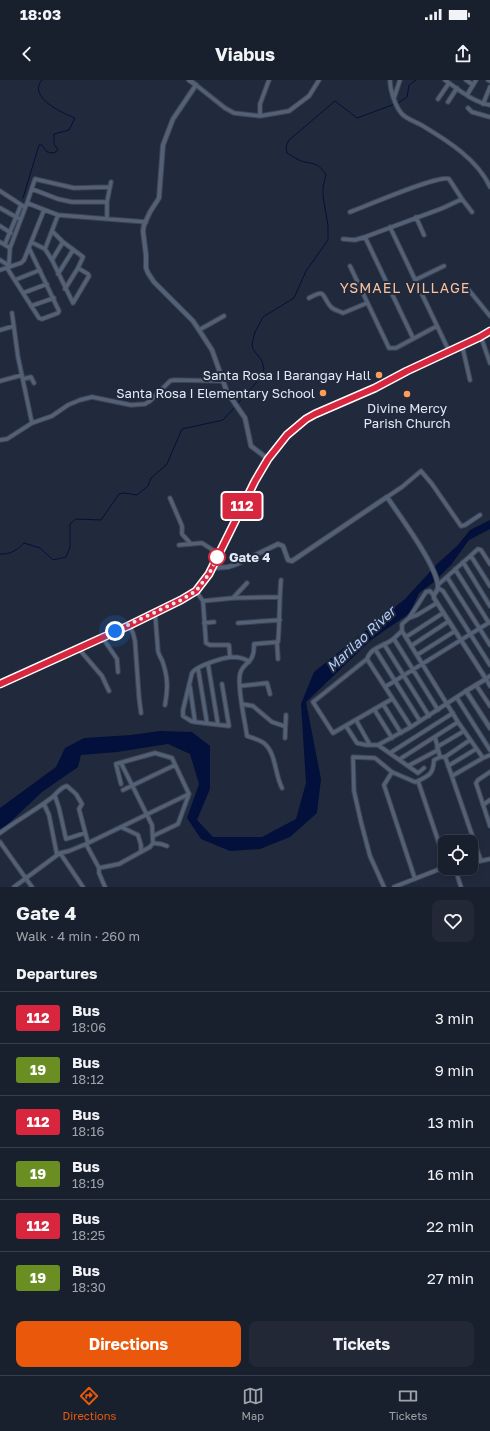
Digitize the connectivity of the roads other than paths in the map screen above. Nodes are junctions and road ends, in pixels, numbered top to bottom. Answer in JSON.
{"nodes":[{"id":1,"x":189,"y":80,"type":"edge"},
{"id":2,"x":269,"y":80,"type":"edge"},
{"id":3,"x":319,"y":80,"type":"edge"},
{"id":4,"x":390,"y":80,"type":"edge"},
{"id":5,"x":400,"y":80,"type":"edge"},
{"id":6,"x":445,"y":80,"type":"edge"},
{"id":7,"x":466,"y":80,"type":"edge"},
{"id":8,"x":476,"y":80,"type":"edge"},
{"id":9,"x":449,"y":83,"type":"junction"},
{"id":10,"x":196,"y":85,"type":"junction"},
{"id":11,"x":473,"y":85,"type":"junction"},
{"id":12,"x":490,"y":87,"type":"edge"},
{"id":13,"x":457,"y":88,"type":"junction"},
{"id":14,"x":467,"y":95,"type":"junction"},
{"id":15,"x":489,"y":95,"type":"edge"},
{"id":16,"x":438,"y":99,"type":"dead end"},
{"id":17,"x":395,"y":100,"type":"junction"},
{"id":18,"x":448,"y":102,"type":"dead end"},
{"id":19,"x":483,"y":104,"type":"junction"},
{"id":20,"x":490,"y":105,"type":"edge"},
{"id":21,"x":468,"y":108,"type":"dead end"},
{"id":22,"x":260,"y":116,"type":"junction"},
{"id":23,"x":490,"y":117,"type":"edge"},
{"id":24,"x":111,"y":182,"type":"dead end"},
{"id":25,"x":109,"y":187,"type":"junction"},
{"id":26,"x":490,"y":188,"type":"edge"},
{"id":27,"x":32,"y":189,"type":"junction"},
{"id":28,"x":0,"y":191,"type":"edge"},
{"id":29,"x":462,"y":199,"type":"junction"},
{"id":30,"x":108,"y":202,"type":"junction"},
{"id":31,"x":21,"y":205,"type":"junction"},
{"id":32,"x":26,"y":205,"type":"junction"},
{"id":33,"x":0,"y":208,"type":"edge"},
{"id":34,"x":44,"y":210,"type":"junction"},
{"id":35,"x":350,"y":212,"type":"dead end"},
{"id":36,"x":472,"y":212,"type":"dead end"},
{"id":37,"x":58,"y":215,"type":"junction"},
{"id":38,"x":416,"y":217,"type":"junction"},
{"id":39,"x":107,"y":218,"type":"junction"},
{"id":40,"x":18,"y":219,"type":"junction"},
{"id":41,"x":146,"y":222,"type":"junction"},
{"id":42,"x":0,"y":226,"type":"edge"},
{"id":43,"x":390,"y":228,"type":"junction"},
{"id":44,"x":52,"y":231,"type":"junction"},
{"id":45,"x":10,"y":232,"type":"junction"},
{"id":46,"x":14,"y":235,"type":"junction"},
{"id":47,"x":424,"y":235,"type":"dead end"},
{"id":48,"x":364,"y":237,"type":"junction"},
{"id":49,"x":343,"y":239,"type":"dead end"},
{"id":50,"x":0,"y":242,"type":"edge"},
{"id":51,"x":31,"y":242,"type":"junction"},
{"id":52,"x":63,"y":242,"type":"junction"},
{"id":53,"x":4,"y":244,"type":"junction"},
{"id":54,"x":10,"y":248,"type":"junction"},
{"id":55,"x":29,"y":248,"type":"junction"},
{"id":56,"x":45,"y":249,"type":"junction"},
{"id":57,"x":73,"y":250,"type":"junction"},
{"id":58,"x":0,"y":260,"type":"edge"},
{"id":59,"x":52,"y":260,"type":"junction"},
{"id":60,"x":7,"y":266,"type":"junction"},
{"id":61,"x":350,"y":266,"type":"dead end"},
{"id":62,"x":444,"y":266,"type":"dead end"},
{"id":63,"x":78,"y":268,"type":"junction"},
{"id":64,"x":0,"y":270,"type":"edge"},
{"id":65,"x":40,"y":270,"type":"junction"},
{"id":66,"x":58,"y":274,"type":"junction"},
{"id":67,"x":15,"y":280,"type":"junction"},
{"id":68,"x":415,"y":280,"type":"junction"},
{"id":69,"x":47,"y":284,"type":"junction"},
{"id":70,"x":65,"y":289,"type":"junction"},
{"id":71,"x":468,"y":289,"type":"dead end"},
{"id":72,"x":23,"y":293,"type":"junction"},
{"id":73,"x":54,"y":298,"type":"junction"},
{"id":74,"x":309,"y":298,"type":"dead end"},
{"id":75,"x":73,"y":303,"type":"junction"},
{"id":76,"x":367,"y":303,"type":"junction"},
{"id":77,"x":31,"y":306,"type":"junction"},
{"id":78,"x":74,"y":308,"type":"dead end"},
{"id":79,"x":12,"y":313,"type":"dead end"},
{"id":80,"x":224,"y":316,"type":"dead end"},
{"id":81,"x":490,"y":316,"type":"edge"},
{"id":82,"x":14,"y":326,"type":"junction"},
{"id":83,"x":437,"y":326,"type":"junction"},
{"id":84,"x":0,"y":330,"type":"edge"},
{"id":85,"x":199,"y":330,"type":"junction"},
{"id":86,"x":490,"y":331,"type":"edge"},
{"id":87,"x":480,"y":337,"type":"junction"},
{"id":88,"x":413,"y":338,"type":"junction"},
{"id":89,"x":462,"y":345,"type":"junction"},
{"id":90,"x":449,"y":351,"type":"junction"},
{"id":91,"x":490,"y":363,"type":"edge"},
{"id":92,"x":22,"y":377,"type":"junction"},
{"id":93,"x":470,"y":380,"type":"dead end"},
{"id":94,"x":0,"y":381,"type":"edge"},
{"id":95,"x":223,"y":381,"type":"junction"},
{"id":96,"x":34,"y":384,"type":"dead end"},
{"id":97,"x":32,"y":423,"type":"junction"},
{"id":98,"x":0,"y":440,"type":"edge"},
{"id":99,"x":268,"y":459,"type":"junction"},
{"id":100,"x":387,"y":497,"type":"junction"},
{"id":101,"x":170,"y":498,"type":"dead end"},
{"id":102,"x":480,"y":515,"type":"dead end"},
{"id":103,"x":191,"y":544,"type":"junction"},
{"id":104,"x":179,"y":545,"type":"dead end"},
{"id":105,"x":219,"y":554,"type":"junction"},
{"id":106,"x":490,"y":554,"type":"edge"},
{"id":107,"x":470,"y":556,"type":"junction"},
{"id":108,"x":486,"y":557,"type":"junction"},
{"id":109,"x":463,"y":562,"type":"junction"},
{"id":110,"x":490,"y":564,"type":"edge"},
{"id":111,"x":212,"y":568,"type":"junction"},
{"id":112,"x":455,"y":569,"type":"junction"},
{"id":113,"x":447,"y":577,"type":"junction"},
{"id":114,"x":281,"y":580,"type":"dead end"},
{"id":115,"x":247,"y":583,"type":"dead end"},
{"id":116,"x":438,"y":584,"type":"junction"},
{"id":117,"x":490,"y":586,"type":"edge"},
{"id":118,"x":196,"y":591,"type":"junction"},
{"id":119,"x":434,"y":596,"type":"junction"},
{"id":120,"x":279,"y":597,"type":"junction"},
{"id":121,"x":233,"y":598,"type":"junction"},
{"id":122,"x":203,"y":601,"type":"junction"},
{"id":123,"x":437,"y":603,"type":"junction"},
{"id":124,"x":490,"y":606,"type":"edge"},
{"id":125,"x":155,"y":612,"type":"junction"},
{"id":126,"x":443,"y":613,"type":"junction"},
{"id":127,"x":409,"y":618,"type":"junction"},
{"id":128,"x":280,"y":620,"type":"junction"},
{"id":129,"x":449,"y":621,"type":"junction"},
{"id":130,"x":204,"y":622,"type":"junction"},
{"id":131,"x":214,"y":622,"type":"dead end"},
{"id":132,"x":238,"y":623,"type":"dead end"},
{"id":133,"x":490,"y":623,"type":"edge"},
{"id":134,"x":129,"y":625,"type":"junction"},
{"id":135,"x":479,"y":628,"type":"junction"},
{"id":136,"x":402,"y":631,"type":"junction"},
{"id":137,"x":455,"y":631,"type":"junction"},
{"id":138,"x":470,"y":634,"type":"junction"},
{"id":139,"x":102,"y":637,"type":"junction"},
{"id":140,"x":406,"y":637,"type":"junction"},
{"id":141,"x":394,"y":639,"type":"junction"},
{"id":142,"x":461,"y":640,"type":"junction"},
{"id":143,"x":277,"y":643,"type":"junction"},
{"id":144,"x":384,"y":644,"type":"junction"},
{"id":145,"x":490,"y":645,"type":"edge"},
{"id":146,"x":411,"y":646,"type":"junction"},
{"id":147,"x":78,"y":648,"type":"junction"},
{"id":148,"x":375,"y":649,"type":"junction"},
{"id":149,"x":417,"y":655,"type":"junction"},
{"id":150,"x":230,"y":657,"type":"junction"},
{"id":151,"x":278,"y":659,"type":"dead end"},
{"id":152,"x":367,"y":659,"type":"junction"},
{"id":153,"x":249,"y":662,"type":"junction"},
{"id":154,"x":208,"y":664,"type":"junction"},
{"id":155,"x":423,"y":664,"type":"junction"},
{"id":156,"x":490,"y":665,"type":"edge"},
{"id":157,"x":198,"y":668,"type":"junction"},
{"id":158,"x":412,"y":670,"type":"junction"},
{"id":159,"x":118,"y":672,"type":"dead end"},
{"id":160,"x":403,"y":676,"type":"junction"},
{"id":161,"x":490,"y":676,"type":"edge"},
{"id":162,"x":486,"y":679,"type":"junction"},
{"id":163,"x":394,"y":681,"type":"junction"},
{"id":164,"x":0,"y":684,"type":"edge"},
{"id":165,"x":189,"y":684,"type":"junction"},
{"id":166,"x":222,"y":684,"type":"dead end"},
{"id":167,"x":476,"y":685,"type":"junction"},
{"id":168,"x":240,"y":686,"type":"junction"},
{"id":169,"x":490,"y":686,"type":"edge"},
{"id":170,"x":385,"y":687,"type":"junction"},
{"id":171,"x":109,"y":691,"type":"dead end"},
{"id":172,"x":466,"y":691,"type":"junction"},
{"id":173,"x":270,"y":694,"type":"dead end"},
{"id":174,"x":457,"y":698,"type":"junction"},
{"id":175,"x":392,"y":699,"type":"junction"},
{"id":176,"x":242,"y":704,"type":"junction"},
{"id":177,"x":384,"y":704,"type":"junction"},
{"id":178,"x":447,"y":704,"type":"junction"},
{"id":179,"x":165,"y":705,"type":"dead end"},
{"id":180,"x":490,"y":706,"type":"edge"},
{"id":181,"x":374,"y":710,"type":"junction"},
{"id":182,"x":438,"y":710,"type":"junction"},
{"id":183,"x":141,"y":713,"type":"dead end"},
{"id":184,"x":453,"y":713,"type":"junction"},
{"id":185,"x":286,"y":715,"type":"dead end"},
{"id":186,"x":429,"y":716,"type":"junction"},
{"id":187,"x":356,"y":720,"type":"junction"},
{"id":188,"x":420,"y":721,"type":"junction"},
{"id":189,"x":195,"y":722,"type":"junction"},
{"id":190,"x":458,"y":722,"type":"junction"},
{"id":191,"x":207,"y":723,"type":"junction"},
{"id":192,"x":218,"y":725,"type":"junction"},
{"id":193,"x":284,"y":726,"type":"junction"},
{"id":194,"x":346,"y":726,"type":"junction"},
{"id":195,"x":411,"y":727,"type":"junction"},
{"id":196,"x":490,"y":728,"type":"edge"},
{"id":197,"x":464,"y":731,"type":"junction"},
{"id":198,"x":401,"y":733,"type":"junction"},
{"id":199,"x":435,"y":737,"type":"junction"},
{"id":200,"x":285,"y":738,"type":"dead end"},
{"id":201,"x":392,"y":738,"type":"junction"},
{"id":202,"x":470,"y":740,"type":"junction"},
{"id":203,"x":370,"y":745,"type":"junction"},
{"id":204,"x":378,"y":745,"type":"junction"},
{"id":205,"x":438,"y":748,"type":"junction"},
{"id":206,"x":476,"y":749,"type":"junction"},
{"id":207,"x":490,"y":750,"type":"edge"},
{"id":208,"x":390,"y":753,"type":"junction"},
{"id":209,"x":490,"y":755,"type":"edge"},
{"id":210,"x":445,"y":756,"type":"junction"},
{"id":211,"x":440,"y":757,"type":"junction"},
{"id":212,"x":483,"y":758,"type":"junction"},
{"id":213,"x":400,"y":759,"type":"junction"},
{"id":214,"x":121,"y":762,"type":"junction"},
{"id":215,"x":175,"y":765,"type":"junction"},
{"id":216,"x":408,"y":766,"type":"junction"},
{"id":217,"x":448,"y":766,"type":"junction"},
{"id":218,"x":424,"y":768,"type":"dead end"},
{"id":219,"x":392,"y":772,"type":"junction"},
{"id":220,"x":490,"y":772,"type":"edge"},
{"id":221,"x":452,"y":776,"type":"junction"},
{"id":222,"x":418,"y":781,"type":"junction"},
{"id":223,"x":122,"y":784,"type":"dead end"},
{"id":224,"x":132,"y":786,"type":"junction"},
{"id":225,"x":282,"y":788,"type":"dead end"},
{"id":226,"x":123,"y":790,"type":"dead end"},
{"id":227,"x":189,"y":794,"type":"junction"},
{"id":228,"x":55,"y":796,"type":"junction"},
{"id":229,"x":490,"y":800,"type":"edge"},
{"id":230,"x":44,"y":804,"type":"junction"},
{"id":231,"x":483,"y":805,"type":"junction"},
{"id":232,"x":147,"y":815,"type":"junction"},
{"id":233,"x":490,"y":826,"type":"edge"},
{"id":234,"x":121,"y":827,"type":"junction"},
{"id":235,"x":0,"y":833,"type":"edge"},
{"id":236,"x":85,"y":833,"type":"junction"},
{"id":237,"x":153,"y":836,"type":"junction"},
{"id":238,"x":438,"y":840,"type":"edge"},
{"id":239,"x":0,"y":842,"type":"edge"},
{"id":240,"x":153,"y":843,"type":"junction"},
{"id":241,"x":87,"y":844,"type":"junction"},
{"id":242,"x":167,"y":846,"type":"dead end"},
{"id":243,"x":141,"y":852,"type":"junction"},
{"id":244,"x":58,"y":854,"type":"junction"},
{"id":245,"x":490,"y":859,"type":"edge"},
{"id":246,"x":481,"y":861,"type":"junction"},
{"id":247,"x":478,"y":862,"type":"edge"},
{"id":248,"x":99,"y":868,"type":"junction"},
{"id":249,"x":438,"y":870,"type":"edge"},
{"id":250,"x":457,"y":875,"type":"edge"},
{"id":251,"x":26,"y":878,"type":"junction"},
{"id":252,"x":415,"y":878,"type":"junction"},
{"id":253,"x":14,"y":887,"type":"edge"},
{"id":254,"x":32,"y":887,"type":"edge"},
{"id":255,"x":83,"y":887,"type":"edge"},
{"id":256,"x":105,"y":887,"type":"edge"},
{"id":257,"x":384,"y":887,"type":"edge"},
{"id":258,"x":394,"y":887,"type":"edge"},
{"id":259,"x":461,"y":887,"type":"edge"}],
"edges":[{"from":1,"to":10,"type":"street"},
{"from":2,"to":22,"type":"street"},
{"from":3,"to":22,"type":"street"},
{"from":4,"to":17,"type":"street"},
{"from":5,"to":17,"type":"street"},
{"from":6,"to":9,"type":"street"},
{"from":7,"to":11,"type":"street"},
{"from":8,"to":11,"type":"street"},
{"from":9,"to":13,"type":"street"},
{"from":9,"to":16,"type":"street"},
{"from":10,"to":22,"type":"street"},
{"from":10,"to":41,"type":"street"},
{"from":11,"to":14,"type":"street"},
{"from":12,"to":15,"type":"street"},
{"from":13,"to":14,"type":"street"},
{"from":13,"to":18,"type":"street"},
{"from":14,"to":19,"type":"street"},
{"from":15,"to":19,"type":"street"},
{"from":17,"to":26,"type":"street"},
{"from":19,"to":20,"type":"street"},
{"from":21,"to":23,"type":"street"},
{"from":24,"to":25,"type":"street"},
{"from":25,"to":27,"type":"street"},
{"from":25,"to":30,"type":"street"},
{"from":27,"to":30,"type":"street"},
{"from":27,"to":32,"type":"street"},
{"from":28,"to":31,"type":"street"},
{"from":29,"to":35,"type":"street"},
{"from":29,"to":36,"type":"street"},
{"from":29,"to":38,"type":"street"},
{"from":30,"to":39,"type":"street"},
{"from":31,"to":32,"type":"street"},
{"from":31,"to":40,"type":"street"},
{"from":32,"to":34,"type":"street"},
{"from":32,"to":40,"type":"street"},
{"from":33,"to":40,"type":"street"},
{"from":34,"to":37,"type":"street"},
{"from":34,"to":51,"type":"street"},
{"from":37,"to":39,"type":"street"},
{"from":37,"to":44,"type":"street"},
{"from":38,"to":43,"type":"street"},
{"from":38,"to":47,"type":"street"},
{"from":39,"to":41,"type":"street"},
{"from":40,"to":45,"type":"street"},
{"from":40,"to":46,"type":"street"},
{"from":41,"to":85,"type":"street"},
{"from":42,"to":45,"type":"street"},
{"from":43,"to":48,"type":"street"},
{"from":43,"to":68,"type":"street"},
{"from":44,"to":52,"type":"street"},
{"from":44,"to":56,"type":"street"},
{"from":45,"to":46,"type":"street"},
{"from":45,"to":53,"type":"street"},
{"from":46,"to":54,"type":"street"},
{"from":48,"to":49,"type":"street"},
{"from":48,"to":88,"type":"street"},
{"from":50,"to":53,"type":"street"},
{"from":51,"to":55,"type":"street"},
{"from":51,"to":56,"type":"street"},
{"from":52,"to":57,"type":"street"},
{"from":52,"to":59,"type":"street"},
{"from":53,"to":54,"type":"street"},
{"from":54,"to":60,"type":"street"},
{"from":55,"to":60,"type":"street"},
{"from":55,"to":65,"type":"street"},
{"from":56,"to":59,"type":"street"},
{"from":57,"to":63,"type":"street"},
{"from":57,"to":66,"type":"street"},
{"from":58,"to":60,"type":"street"},
{"from":59,"to":66,"type":"street"},
{"from":60,"to":64,"type":"street"},
{"from":60,"to":67,"type":"street"},
{"from":61,"to":76,"type":"street"},
{"from":62,"to":68,"type":"street"},
{"from":63,"to":70,"type":"street"},
{"from":63,"to":75,"type":"street"},
{"from":65,"to":67,"type":"street"},
{"from":65,"to":69,"type":"street"},
{"from":66,"to":70,"type":"street"},
{"from":67,"to":72,"type":"street"},
{"from":68,"to":83,"type":"street"},
{"from":69,"to":72,"type":"street"},
{"from":69,"to":73,"type":"street"},
{"from":70,"to":75,"type":"street"},
{"from":71,"to":81,"type":"street"},
{"from":72,"to":77,"type":"street"},
{"from":73,"to":77,"type":"street"},
{"from":73,"to":77,"type":"street"},
{"from":74,"to":76,"type":"street"},
{"from":75,"to":78,"type":"street"},
{"from":76,"to":88,"type":"street"},
{"from":79,"to":82,"type":"street"},
{"from":80,"to":85,"type":"street"},
{"from":82,"to":84,"type":"street"},
{"from":82,"to":92,"type":"street"},
{"from":83,"to":88,"type":"street"},
{"from":83,"to":90,"type":"street"},
{"from":85,"to":95,"type":"street"},
{"from":86,"to":87,"type":"main road"},
{"from":87,"to":89,"type":"main road"},
{"from":87,"to":91,"type":"street"},
{"from":89,"to":90,"type":"main road"},
{"from":89,"to":93,"type":"street"},
{"from":90,"to":99,"type":"main road"},
{"from":92,"to":94,"type":"street"},
{"from":92,"to":96,"type":"street"},
{"from":92,"to":97,"type":"street"},
{"from":95,"to":97,"type":"street"},
{"from":95,"to":99,"type":"street"},
{"from":97,"to":98,"type":"street"},
{"from":99,"to":105,"type":"main road"},
{"from":100,"to":102,"type":"street"},
{"from":100,"to":111,"type":"street"},
{"from":100,"to":116,"type":"street"},
{"from":101,"to":103,"type":"street"},
{"from":103,"to":104,"type":"street"},
{"from":103,"to":105,"type":"street"},
{"from":105,"to":111,"type":"main road"},
{"from":106,"to":108,"type":"street"},
{"from":107,"to":108,"type":"street"},
{"from":107,"to":109,"type":"street"},
{"from":107,"to":117,"type":"street"},
{"from":108,"to":110,"type":"street"},
{"from":109,"to":112,"type":"street"},
{"from":109,"to":124,"type":"street"},
{"from":111,"to":118,"type":"main road"},
{"from":112,"to":113,"type":"street"},
{"from":112,"to":133,"type":"street"},
{"from":113,"to":116,"type":"street"},
{"from":113,"to":135,"type":"street"},
{"from":114,"to":120,"type":"street"},
{"from":115,"to":121,"type":"street"},
{"from":116,"to":119,"type":"street"},
{"from":116,"to":138,"type":"street"},
{"from":118,"to":122,"type":"street"},
{"from":118,"to":125,"type":"main road"},
{"from":119,"to":123,"type":"street"},
{"from":119,"to":127,"type":"street"},
{"from":120,"to":121,"type":"street"},
{"from":120,"to":128,"type":"street"},
{"from":121,"to":122,"type":"street"},
{"from":122,"to":130,"type":"street"},
{"from":123,"to":126,"type":"street"},
{"from":123,"to":127,"type":"street"},
{"from":125,"to":134,"type":"main road"},
{"from":125,"to":179,"type":"street"},
{"from":126,"to":129,"type":"street"},
{"from":126,"to":140,"type":"street"},
{"from":127,"to":136,"type":"street"},
{"from":128,"to":132,"type":"street"},
{"from":128,"to":143,"type":"street"},
{"from":129,"to":137,"type":"street"},
{"from":129,"to":146,"type":"street"},
{"from":130,"to":131,"type":"street"},
{"from":130,"to":150,"type":"street"},
{"from":133,"to":135,"type":"street"},
{"from":134,"to":139,"type":"main road"},
{"from":134,"to":183,"type":"street"},
{"from":135,"to":138,"type":"street"},
{"from":135,"to":145,"type":"street"},
{"from":136,"to":140,"type":"street"},
{"from":136,"to":141,"type":"street"},
{"from":137,"to":142,"type":"street"},
{"from":137,"to":149,"type":"street"},
{"from":138,"to":142,"type":"street"},
{"from":138,"to":156,"type":"street"},
{"from":139,"to":147,"type":"main road"},
{"from":139,"to":159,"type":"street"},
{"from":140,"to":146,"type":"street"},
{"from":141,"to":144,"type":"street"},
{"from":141,"to":158,"type":"street"},
{"from":142,"to":155,"type":"street"},
{"from":142,"to":162,"type":"street"},
{"from":143,"to":151,"type":"street"},
{"from":143,"to":153,"type":"street"},
{"from":144,"to":148,"type":"street"},
{"from":144,"to":160,"type":"street"},
{"from":146,"to":149,"type":"street"},
{"from":147,"to":164,"type":"main road"},
{"from":147,"to":171,"type":"street"},
{"from":148,"to":152,"type":"street"},
{"from":148,"to":163,"type":"street"},
{"from":149,"to":155,"type":"street"},
{"from":150,"to":153,"type":"street"},
{"from":150,"to":154,"type":"street"},
{"from":152,"to":170,"type":"street"},
{"from":152,"to":194,"type":"street"},
{"from":153,"to":168,"type":"street"},
{"from":154,"to":157,"type":"street"},
{"from":154,"to":192,"type":"street"},
{"from":155,"to":158,"type":"street"},
{"from":155,"to":178,"type":"street"},
{"from":157,"to":165,"type":"street"},
{"from":157,"to":191,"type":"street"},
{"from":158,"to":160,"type":"street"},
{"from":158,"to":182,"type":"street"},
{"from":160,"to":163,"type":"street"},
{"from":160,"to":186,"type":"street"},
{"from":161,"to":162,"type":"street"},
{"from":162,"to":167,"type":"street"},
{"from":162,"to":169,"type":"street"},
{"from":163,"to":170,"type":"street"},
{"from":163,"to":188,"type":"street"},
{"from":165,"to":189,"type":"street"},
{"from":165,"to":189,"type":"street"},
{"from":166,"to":192,"type":"street"},
{"from":167,"to":172,"type":"street"},
{"from":167,"to":180,"type":"street"},
{"from":168,"to":173,"type":"street"},
{"from":168,"to":176,"type":"street"},
{"from":170,"to":175,"type":"street"},
{"from":172,"to":174,"type":"street"},
{"from":172,"to":196,"type":"street"},
{"from":174,"to":178,"type":"street"},
{"from":174,"to":207,"type":"street"},
{"from":175,"to":177,"type":"street"},
{"from":175,"to":195,"type":"street"},
{"from":176,"to":193,"type":"street"},
{"from":176,"to":225,"type":"street"},
{"from":177,"to":181,"type":"street"},
{"from":177,"to":198,"type":"street"},
{"from":178,"to":182,"type":"street"},
{"from":178,"to":184,"type":"street"},
{"from":181,"to":187,"type":"street"},
{"from":181,"to":201,"type":"street"},
{"from":182,"to":186,"type":"street"},
{"from":184,"to":190,"type":"street"},
{"from":184,"to":208,"type":"street"},
{"from":185,"to":193,"type":"street"},
{"from":186,"to":188,"type":"street"},
{"from":187,"to":194,"type":"street"},
{"from":187,"to":203,"type":"street"},
{"from":188,"to":195,"type":"street"},
{"from":189,"to":191,"type":"street"},
{"from":190,"to":197,"type":"street"},
{"from":190,"to":199,"type":"street"},
{"from":191,"to":192,"type":"street"},
{"from":193,"to":200,"type":"street"},
{"from":194,"to":203,"type":"street"},
{"from":195,"to":198,"type":"street"},
{"from":197,"to":202,"type":"street"},
{"from":197,"to":205,"type":"street"},
{"from":198,"to":201,"type":"street"},
{"from":199,"to":205,"type":"street"},
{"from":199,"to":213,"type":"street"},
{"from":201,"to":204,"type":"street"},
{"from":202,"to":206,"type":"street"},
{"from":202,"to":210,"type":"street"},
{"from":203,"to":204,"type":"street"},
{"from":204,"to":208,"type":"street"},
{"from":205,"to":211,"type":"street"},
{"from":205,"to":216,"type":"street"},
{"from":206,"to":212,"type":"street"},
{"from":206,"to":217,"type":"street"},
{"from":208,"to":213,"type":"street"},
{"from":209,"to":212,"type":"street"},
{"from":210,"to":211,"type":"street"},
{"from":210,"to":217,"type":"street"},
{"from":211,"to":222,"type":"street"},
{"from":212,"to":221,"type":"street"},
{"from":213,"to":216,"type":"street"},
{"from":214,"to":215,"type":"street"},
{"from":214,"to":223,"type":"street"},
{"from":214,"to":224,"type":"street"},
{"from":215,"to":224,"type":"street"},
{"from":215,"to":227,"type":"street"},
{"from":216,"to":218,"type":"street"},
{"from":217,"to":221,"type":"street"},
{"from":219,"to":222,"type":"street"},
{"from":219,"to":252,"type":"street"},
{"from":219,"to":257,"type":"street"},
{"from":220,"to":231,"type":"street"},
{"from":221,"to":246,"type":"street"},
{"from":222,"to":238,"type":"street"},
{"from":224,"to":226,"type":"street"},
{"from":224,"to":232,"type":"street"},
{"from":227,"to":232,"type":"street"},
{"from":227,"to":237,"type":"street"},
{"from":228,"to":230,"type":"street"},
{"from":228,"to":236,"type":"street"},
{"from":228,"to":236,"type":"street"},
{"from":229,"to":231,"type":"street"},
{"from":230,"to":235,"type":"street"},
{"from":230,"to":244,"type":"street"},
{"from":231,"to":233,"type":"street"},
{"from":232,"to":234,"type":"street"},
{"from":232,"to":237,"type":"street"},
{"from":234,"to":241,"type":"street"},
{"from":234,"to":243,"type":"street"},
{"from":236,"to":241,"type":"street"},
{"from":237,"to":240,"type":"street"},
{"from":239,"to":251,"type":"street"},
{"from":240,"to":242,"type":"street"},
{"from":240,"to":243,"type":"street"},
{"from":241,"to":244,"type":"street"},
{"from":241,"to":248,"type":"street"},
{"from":243,"to":248,"type":"street"},
{"from":244,"to":251,"type":"street"},
{"from":244,"to":255,"type":"street"},
{"from":245,"to":246,"type":"street"},
{"from":246,"to":247,"type":"street"},
{"from":248,"to":256,"type":"street"},
{"from":249,"to":252,"type":"street"},
{"from":250,"to":259,"type":"street"},
{"from":251,"to":253,"type":"street"},
{"from":251,"to":254,"type":"street"},
{"from":252,"to":258,"type":"street"}]}
